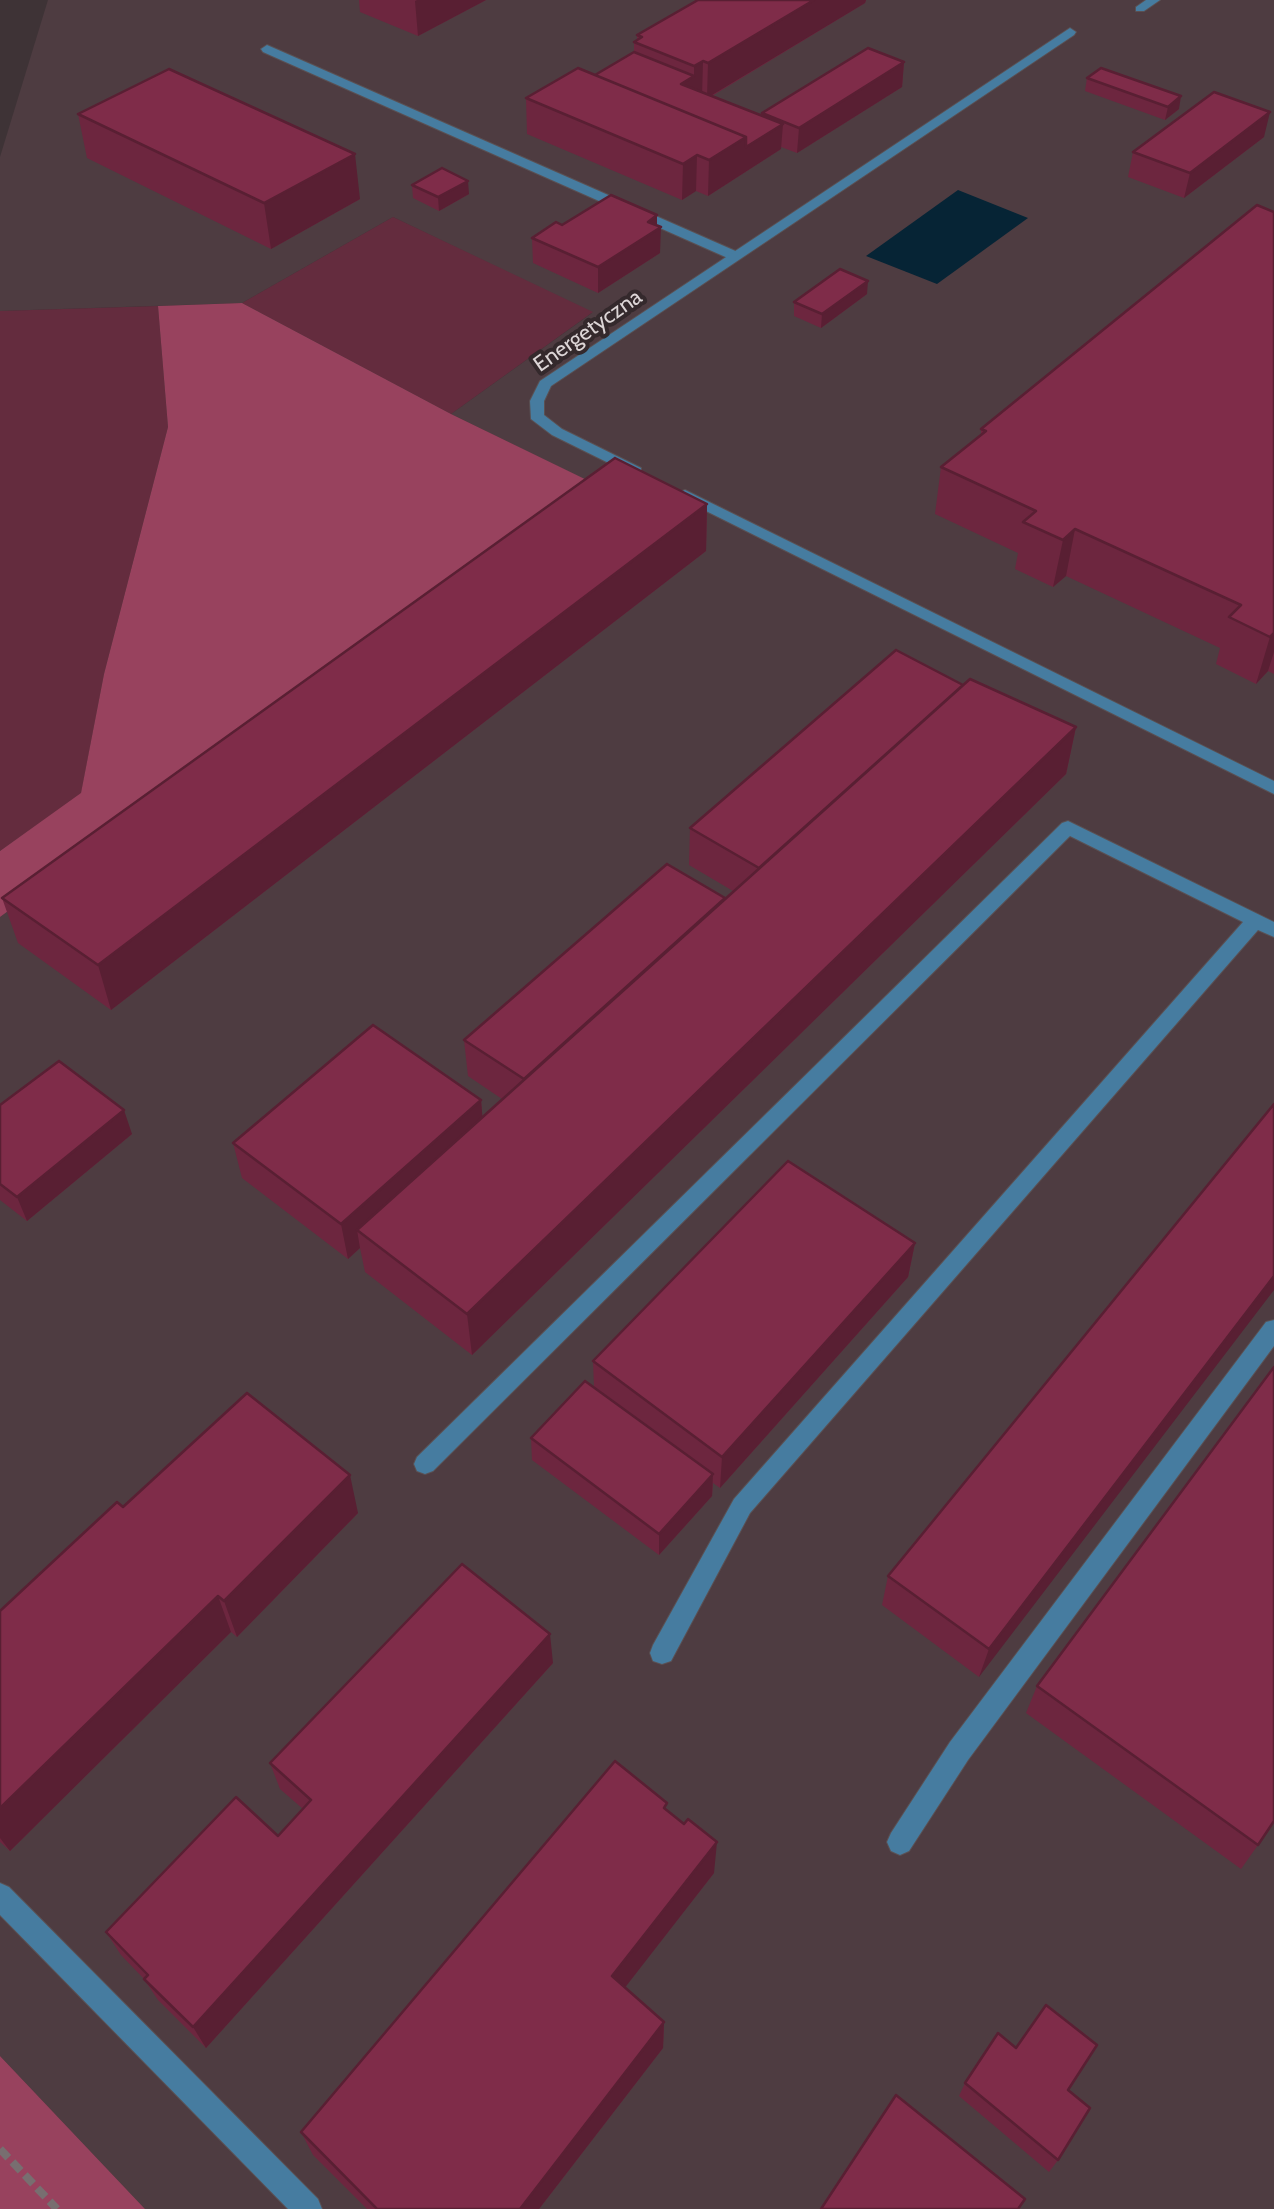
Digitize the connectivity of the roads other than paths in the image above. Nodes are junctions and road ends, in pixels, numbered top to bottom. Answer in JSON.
{"nodes":[{"id":1,"x":1154,"y":0,"type":"edge"},
{"id":2,"x":1140,"y":10,"type":"dead end"},
{"id":3,"x":1070,"y":32,"type":"dead end"},
{"id":4,"x":267,"y":49,"type":"dead end"},
{"id":5,"x":736,"y":256,"type":"junction"},
{"id":6,"x":645,"y":476,"type":"edge"},
{"id":7,"x":662,"y":484,"type":"edge"},
{"id":8,"x":1274,"y":788,"type":"edge"},
{"id":9,"x":1264,"y":926,"type":"edge"},
{"id":10,"x":1274,"y":1329,"type":"edge"},
{"id":11,"x":424,"y":1464,"type":"dead end"},
{"id":12,"x":662,"y":1653,"type":"dead end"},
{"id":13,"x":900,"y":1842,"type":"dead end"},
{"id":14,"x":0,"y":1896,"type":"edge"},
{"id":15,"x":308,"y":2209,"type":"edge"}],
"edges":[{"from":1,"to":2,"type":"street"},
{"from":3,"to":5,"type":"street","name":"Energetyczna"},
{"from":4,"to":5,"type":"street"},
{"from":5,"to":6,"type":"street","name":"Energetyczna"},
{"from":7,"to":8,"type":"street"},
{"from":9,"to":11,"type":"street"},
{"from":9,"to":12,"type":"street"},
{"from":10,"to":13,"type":"street"},
{"from":14,"to":15,"type":"street"}]}
